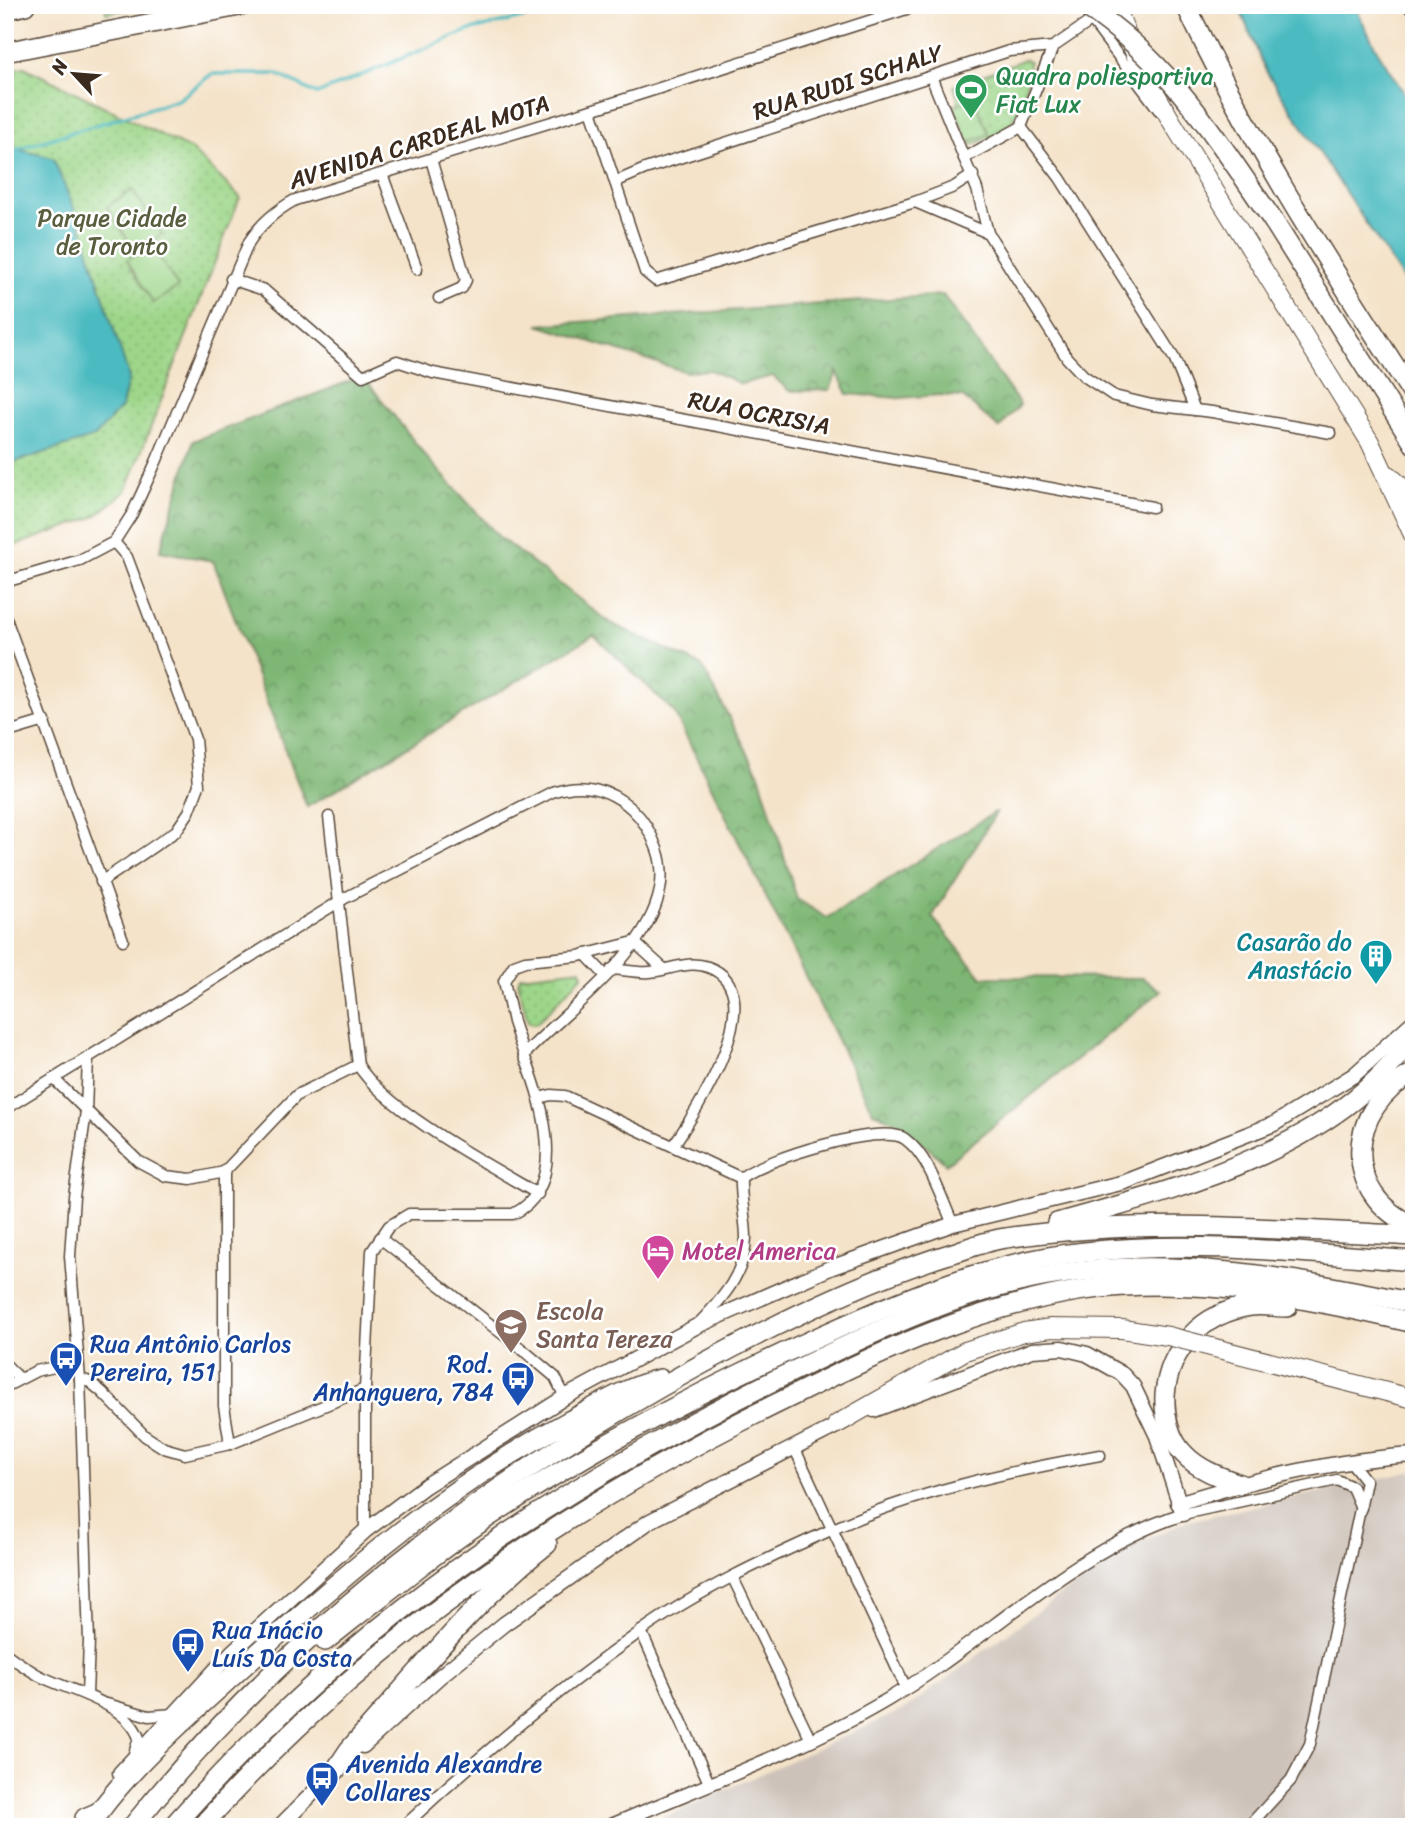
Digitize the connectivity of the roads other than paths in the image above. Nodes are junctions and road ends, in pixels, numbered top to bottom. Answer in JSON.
{"nodes":[{"id":1,"x":25,"y":5,"type":"edge"},
{"id":2,"x":244,"y":5,"type":"edge"},
{"id":3,"x":919,"y":5,"type":"edge"},
{"id":4,"x":1115,"y":5,"type":"edge"},
{"id":5,"x":1186,"y":5,"type":"edge"},
{"id":6,"x":5,"y":10,"type":"edge"},
{"id":7,"x":1085,"y":10,"type":"edge"},
{"id":8,"x":1053,"y":47,"type":"junction"},
{"id":9,"x":5,"y":52,"type":"edge"},
{"id":10,"x":932,"y":79,"type":"junction"},
{"id":11,"x":591,"y":110,"type":"junction"},
{"id":12,"x":1172,"y":122,"type":"junction"},
{"id":13,"x":1021,"y":127,"type":"junction"},
{"id":14,"x":431,"y":159,"type":"junction"},
{"id":15,"x":964,"y":159,"type":"junction"},
{"id":16,"x":382,"y":174,"type":"junction"},
{"id":17,"x":973,"y":175,"type":"junction"},
{"id":18,"x":615,"y":182,"type":"junction"},
{"id":19,"x":915,"y":202,"type":"junction"},
{"id":20,"x":988,"y":233,"type":"junction"},
{"id":21,"x":417,"y":270,"type":"dead end"},
{"id":22,"x":231,"y":279,"type":"junction"},
{"id":23,"x":439,"y":298,"type":"dead end"},
{"id":24,"x":1414,"y":396,"type":"edge"},
{"id":25,"x":1195,"y":410,"type":"junction"},
{"id":26,"x":1331,"y":433,"type":"dead end"},
{"id":27,"x":1414,"y":444,"type":"edge"},
{"id":28,"x":1386,"y":473,"type":"junction"},
{"id":29,"x":1414,"y":499,"type":"edge"},
{"id":30,"x":1152,"y":507,"type":"dead end"},
{"id":31,"x":1414,"y":537,"type":"edge"},
{"id":32,"x":114,"y":542,"type":"junction"},
{"id":33,"x":5,"y":582,"type":"edge"},
{"id":34,"x":5,"y":616,"type":"edge"},
{"id":35,"x":45,"y":721,"type":"junction"},
{"id":36,"x":5,"y":733,"type":"edge"},
{"id":37,"x":329,"y":817,"type":"dead end"},
{"id":38,"x":101,"y":882,"type":"junction"},
{"id":39,"x":338,"y":903,"type":"junction"},
{"id":40,"x":123,"y":940,"type":"dead end"},
{"id":41,"x":634,"y":942,"type":"junction"},
{"id":42,"x":585,"y":954,"type":"junction"},
{"id":43,"x":664,"y":969,"type":"junction"},
{"id":44,"x":609,"y":972,"type":"junction"},
{"id":45,"x":1414,"y":1021,"type":"edge"},
{"id":46,"x":1414,"y":1032,"type":"edge"},
{"id":47,"x":524,"y":1055,"type":"junction"},
{"id":48,"x":88,"y":1058,"type":"junction"},
{"id":49,"x":358,"y":1065,"type":"junction"},
{"id":50,"x":1414,"y":1073,"type":"edge"},
{"id":51,"x":54,"y":1079,"type":"junction"},
{"id":52,"x":539,"y":1098,"type":"junction"},
{"id":53,"x":5,"y":1109,"type":"edge"},
{"id":54,"x":86,"y":1111,"type":"junction"},
{"id":55,"x":673,"y":1146,"type":"junction"},
{"id":56,"x":224,"y":1172,"type":"junction"},
{"id":57,"x":741,"y":1178,"type":"junction"},
{"id":58,"x":538,"y":1194,"type":"junction"},
{"id":59,"x":953,"y":1224,"type":"junction"},
{"id":60,"x":1414,"y":1226,"type":"edge"},
{"id":61,"x":1414,"y":1237,"type":"edge"},
{"id":62,"x":380,"y":1238,"type":"junction"},
{"id":63,"x":1002,"y":1238,"type":"junction"},
{"id":64,"x":1414,"y":1261,"type":"edge"},
{"id":65,"x":1414,"y":1303,"type":"edge"},
{"id":66,"x":1354,"y":1309,"type":"junction"},
{"id":67,"x":1414,"y":1323,"type":"edge"},
{"id":68,"x":696,"y":1326,"type":"junction"},
{"id":69,"x":78,"y":1362,"type":"junction"},
{"id":70,"x":5,"y":1364,"type":"edge"},
{"id":71,"x":678,"y":1375,"type":"junction"},
{"id":72,"x":19,"y":1378,"type":"junction"},
{"id":73,"x":79,"y":1379,"type":"junction"},
{"id":74,"x":5,"y":1387,"type":"edge"},
{"id":75,"x":365,"y":1390,"type":"junction"},
{"id":76,"x":565,"y":1397,"type":"junction"},
{"id":77,"x":1414,"y":1399,"type":"edge"},
{"id":78,"x":837,"y":1424,"type":"junction"},
{"id":79,"x":229,"y":1444,"type":"junction"},
{"id":80,"x":794,"y":1447,"type":"junction"},
{"id":81,"x":1100,"y":1455,"type":"dead end"},
{"id":82,"x":1414,"y":1455,"type":"edge"},
{"id":83,"x":1351,"y":1462,"type":"junction"},
{"id":84,"x":1240,"y":1485,"type":"junction"},
{"id":85,"x":591,"y":1503,"type":"junction"},
{"id":86,"x":1180,"y":1508,"type":"junction"},
{"id":87,"x":1361,"y":1508,"type":"junction"},
{"id":88,"x":833,"y":1528,"type":"junction"},
{"id":89,"x":365,"y":1531,"type":"junction"},
{"id":90,"x":733,"y":1578,"type":"junction"},
{"id":91,"x":640,"y":1631,"type":"junction"},
{"id":92,"x":5,"y":1653,"type":"edge"},
{"id":93,"x":906,"y":1688,"type":"junction"},
{"id":94,"x":87,"y":1695,"type":"junction"},
{"id":95,"x":100,"y":1702,"type":"junction"},
{"id":96,"x":173,"y":1714,"type":"junction"},
{"id":97,"x":226,"y":1721,"type":"junction"},
{"id":98,"x":810,"y":1738,"type":"junction"},
{"id":99,"x":131,"y":1760,"type":"junction"},
{"id":100,"x":335,"y":1771,"type":"junction"},
{"id":101,"x":709,"y":1783,"type":"junction"},
{"id":102,"x":82,"y":1822,"type":"edge"},
{"id":103,"x":132,"y":1827,"type":"edge"},
{"id":104,"x":172,"y":1827,"type":"edge"},
{"id":105,"x":201,"y":1827,"type":"edge"},
{"id":106,"x":279,"y":1827,"type":"edge"},
{"id":107,"x":403,"y":1827,"type":"edge"},
{"id":108,"x":607,"y":1827,"type":"edge"},
{"id":109,"x":1248,"y":1827,"type":"edge"}],
"edges":[{"from":1,"to":6,"type":"highway"},
{"from":2,"to":9,"type":"highway"},
{"from":3,"to":11,"type":"street","name":"AVENIDA CARDEAL MOTA"},
{"from":4,"to":12,"type":"highway"},
{"from":5,"to":24,"type":"highway"},
{"from":7,"to":8,"type":"street","name":"RUA RUDI SCHALY"},
{"from":7,"to":12,"type":"street"},
{"from":7,"to":27,"type":"highway","bridge":true},
{"from":8,"to":10,"type":"street","name":"RUA RUDI SCHALY"},
{"from":8,"to":13,"type":"street"},
{"from":10,"to":15,"type":"street"},
{"from":10,"to":18,"type":"street","name":"RUA RUDI SCHALY"},
{"from":11,"to":14,"type":"street","name":"AVENIDA CARDEAL MOTA"},
{"from":11,"to":18,"type":"street"},
{"from":12,"to":28,"type":"highway"},
{"from":13,"to":15,"type":"street"},
{"from":13,"to":25,"type":"street"},
{"from":14,"to":16,"type":"street","name":"AVENIDA CARDEAL MOTA"},
{"from":14,"to":23,"type":"street"},
{"from":15,"to":17,"type":"street"},
{"from":16,"to":21,"type":"street"},
{"from":16,"to":22,"type":"street","name":"AVENIDA CARDEAL MOTA"},
{"from":17,"to":19,"type":"street"},
{"from":17,"to":20,"type":"street"},
{"from":18,"to":19,"type":"street"},
{"from":19,"to":20,"type":"street"},
{"from":20,"to":25,"type":"street"},
{"from":22,"to":30,"type":"street","name":"RUA OCRISIA"},
{"from":22,"to":32,"type":"street","name":"AVENIDA CARDEAL MOTA"},
{"from":25,"to":26,"type":"street"},
{"from":28,"to":29,"type":"highway"},
{"from":28,"to":31,"type":"highway"},
{"from":32,"to":33,"type":"street","name":"AVENIDA CARDEAL MOTA"},
{"from":32,"to":38,"type":"street"},
{"from":34,"to":35,"type":"street"},
{"from":35,"to":36,"type":"street"},
{"from":35,"to":38,"type":"street"},
{"from":37,"to":39,"type":"street"},
{"from":38,"to":40,"type":"street"},
{"from":39,"to":41,"type":"street"},
{"from":39,"to":48,"type":"street"},
{"from":39,"to":49,"type":"street"},
{"from":41,"to":42,"type":"street"},
{"from":41,"to":43,"type":"street"},
{"from":41,"to":44,"type":"street"},
{"from":42,"to":44,"type":"street"},
{"from":42,"to":47,"type":"street"},
{"from":43,"to":44,"type":"street"},
{"from":43,"to":55,"type":"street"},
{"from":44,"to":47,"type":"street"},
{"from":45,"to":59,"type":"main road"},
{"from":46,"to":63,"type":"highway"},
{"from":47,"to":52,"type":"street"},
{"from":48,"to":51,"type":"street"},
{"from":48,"to":54,"type":"street"},
{"from":49,"to":56,"type":"street"},
{"from":49,"to":58,"type":"street"},
{"from":50,"to":60,"type":"highway"},
{"from":51,"to":53,"type":"street"},
{"from":51,"to":54,"type":"street"},
{"from":52,"to":55,"type":"street"},
{"from":52,"to":58,"type":"street"},
{"from":54,"to":56,"type":"street"},
{"from":54,"to":69,"type":"street"},
{"from":55,"to":57,"type":"street"},
{"from":56,"to":79,"type":"street"},
{"from":57,"to":59,"type":"street"},
{"from":57,"to":68,"type":"street"},
{"from":58,"to":62,"type":"street"},
{"from":59,"to":68,"type":"main road"},
{"from":61,"to":63,"type":"highway"},
{"from":62,"to":75,"type":"street"},
{"from":62,"to":76,"type":"street"},
{"from":63,"to":71,"type":"highway"},
{"from":64,"to":97,"type":"highway"},
{"from":65,"to":104,"type":"highway"},
{"from":66,"to":67,"type":"highway"},
{"from":66,"to":84,"type":"highway"},
{"from":66,"to":85,"type":"highway"},
{"from":68,"to":76,"type":"main road"},
{"from":69,"to":72,"type":"street"},
{"from":69,"to":73,"type":"street"},
{"from":70,"to":72,"type":"street"},
{"from":71,"to":97,"type":"highway"},
{"from":71,"to":102,"type":"highway"},
{"from":72,"to":74,"type":"street"},
{"from":73,"to":79,"type":"street"},
{"from":73,"to":94,"type":"street"},
{"from":75,"to":79,"type":"street"},
{"from":75,"to":89,"type":"street"},
{"from":76,"to":89,"type":"main road"},
{"from":77,"to":78,"type":"highway","bridge":true},
{"from":78,"to":80,"type":"main road"},
{"from":78,"to":86,"type":"main road"},
{"from":80,"to":88,"type":"street"},
{"from":80,"to":100,"type":"main road"},
{"from":81,"to":88,"type":"street"},
{"from":82,"to":83,"type":"main road"},
{"from":83,"to":84,"type":"main road"},
{"from":83,"to":87,"type":"street"},
{"from":84,"to":86,"type":"main road"},
{"from":85,"to":100,"type":"highway"},
{"from":85,"to":105,"type":"highway"},
{"from":86,"to":87,"type":"street"},
{"from":86,"to":93,"type":"street"},
{"from":87,"to":109,"type":"street"},
{"from":88,"to":90,"type":"street"},
{"from":88,"to":93,"type":"street"},
{"from":89,"to":96,"type":"main road"},
{"from":90,"to":91,"type":"street"},
{"from":90,"to":98,"type":"street"},
{"from":91,"to":101,"type":"street"},
{"from":91,"to":107,"type":"street"},
{"from":92,"to":94,"type":"street"},
{"from":93,"to":98,"type":"street"},
{"from":94,"to":95,"type":"street"},
{"from":95,"to":96,"type":"street"},
{"from":95,"to":99,"type":"street"},
{"from":96,"to":99,"type":"main road"},
{"from":97,"to":103,"type":"highway"},
{"from":98,"to":101,"type":"street"},
{"from":99,"to":102,"type":"main road"},
{"from":100,"to":106,"type":"main road"},
{"from":101,"to":108,"type":"street"}]}
